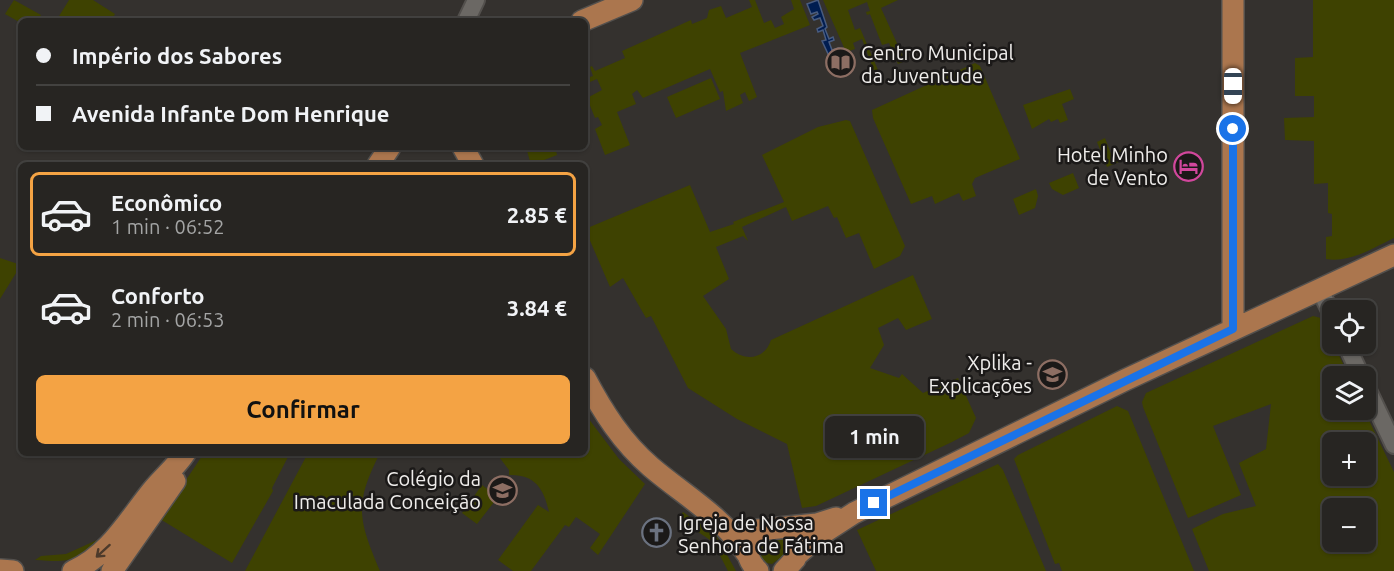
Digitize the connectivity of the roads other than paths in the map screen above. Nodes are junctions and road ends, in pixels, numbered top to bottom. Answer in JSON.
{"nodes":[{"id":1,"x":476,"y":0,"type":"edge"},
{"id":2,"x":632,"y":0,"type":"edge"},
{"id":3,"x":1233,"y":0,"type":"edge"},
{"id":4,"x":467,"y":18,"type":"edge"},
{"id":5,"x":588,"y":18,"type":"edge"},
{"id":6,"x":1394,"y":255,"type":"edge"},
{"id":7,"x":1320,"y":290,"type":"junction"},
{"id":8,"x":1325,"y":300,"type":"edge"},
{"id":9,"x":1233,"y":329,"type":"junction"},
{"id":10,"x":588,"y":384,"type":"edge"},
{"id":11,"x":1376,"y":408,"type":"edge"},
{"id":12,"x":1394,"y":446,"type":"edge"},
{"id":13,"x":182,"y":456,"type":"edge"},
{"id":14,"x":191,"y":456,"type":"edge"},
{"id":15,"x":152,"y":490,"type":"junction"},
{"id":16,"x":711,"y":512,"type":"junction"},
{"id":17,"x":854,"y":513,"type":"junction"},
{"id":18,"x":774,"y":527,"type":"junction"},
{"id":19,"x":128,"y":549,"type":"junction"},
{"id":20,"x":753,"y":565,"type":"edge"},
{"id":21,"x":789,"y":566,"type":"edge"},
{"id":22,"x":0,"y":570,"type":"edge"},
{"id":23,"x":113,"y":570,"type":"edge"},
{"id":24,"x":13,"y":571,"type":"edge"},
{"id":25,"x":73,"y":571,"type":"edge"}],
"edges":[{"from":1,"to":4,"type":"street"},
{"from":2,"to":5,"type":"main road"},
{"from":3,"to":9,"type":"main road"},
{"from":6,"to":7,"type":"main road"},
{"from":7,"to":8,"type":"street"},
{"from":7,"to":9,"type":"main road"},
{"from":9,"to":17,"type":"main road"},
{"from":10,"to":16,"type":"main road"},
{"from":11,"to":12,"type":"street"},
{"from":13,"to":15,"type":"main road"},
{"from":14,"to":19,"type":"main road"},
{"from":15,"to":19,"type":"main road"},
{"from":15,"to":25,"type":"main road","one_way":true},
{"from":16,"to":18,"type":"main road"},
{"from":16,"to":20,"type":"main road"},
{"from":17,"to":18,"type":"main road"},
{"from":17,"to":21,"type":"main road"},
{"from":18,"to":20,"type":"main road"},
{"from":18,"to":21,"type":"main road"},
{"from":19,"to":23,"type":"main road"},
{"from":22,"to":24,"type":"main road"}]}
